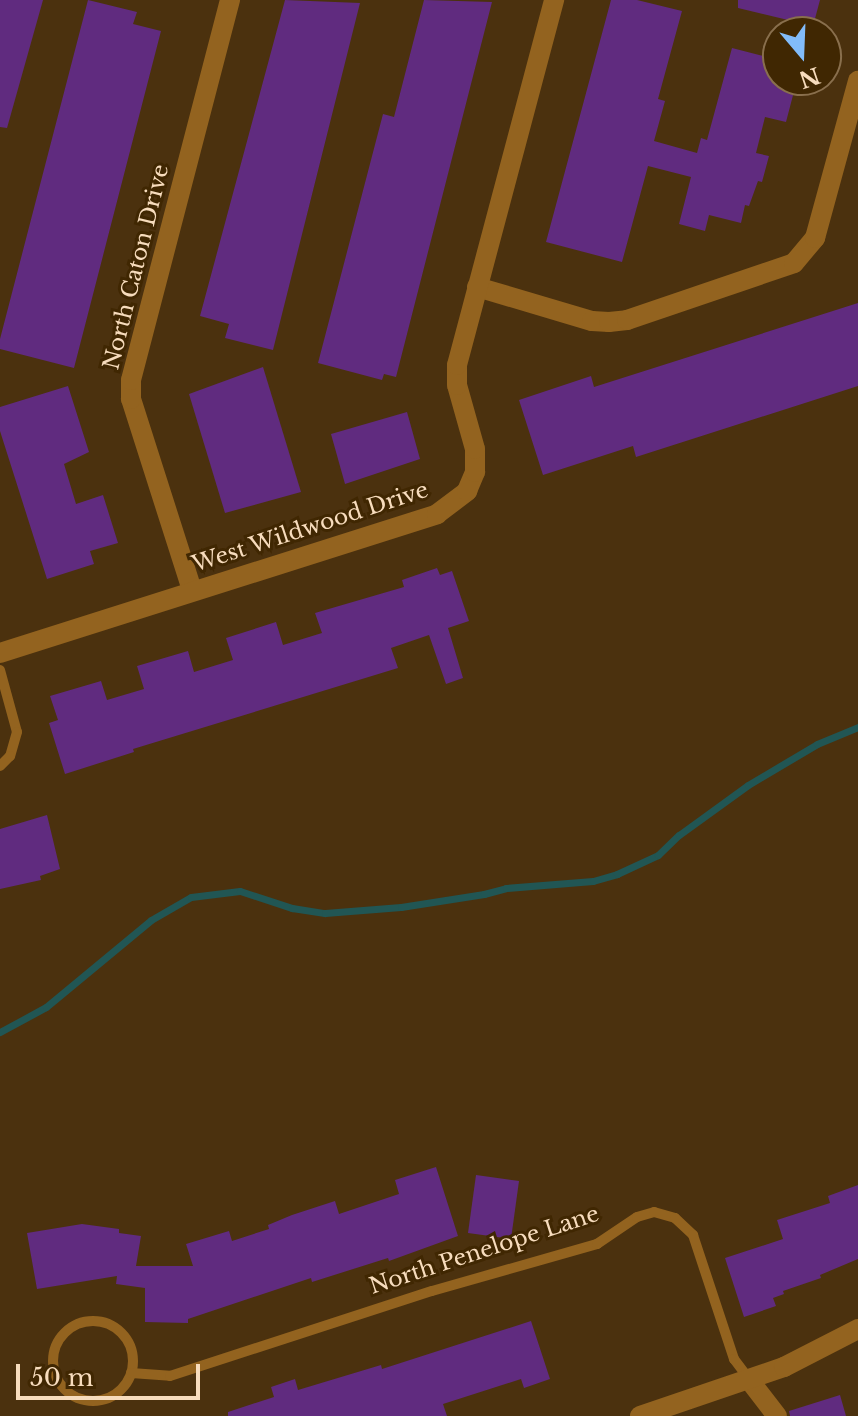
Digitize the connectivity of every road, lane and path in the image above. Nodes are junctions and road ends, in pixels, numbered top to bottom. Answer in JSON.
{"nodes":[{"id":1,"x":230,"y":0,"type":"edge"},
{"id":2,"x":554,"y":0,"type":"edge"},
{"id":3,"x":858,"y":81,"type":"edge"},
{"id":4,"x":850,"y":142,"type":"edge"},
{"id":5,"x":477,"y":287,"type":"junction"},
{"id":6,"x":192,"y":590,"type":"junction"},
{"id":7,"x":0,"y":653,"type":"edge"},
{"id":8,"x":0,"y":670,"type":"edge"},
{"id":9,"x":0,"y":766,"type":"edge"},
{"id":10,"x":858,"y":1329,"type":"edge"},
{"id":11,"x":131,"y":1373,"type":"junction"},
{"id":12,"x":750,"y":1381,"type":"junction"},
{"id":13,"x":640,"y":1416,"type":"edge"},
{"id":14,"x":777,"y":1416,"type":"edge"}],
"edges":[{"from":1,"to":6,"type":"street","name":"North Caton Drive"},
{"from":2,"to":5,"type":"street","name":"West Wildwood Drive"},
{"from":3,"to":4,"type":"street"},
{"from":4,"to":5,"type":"street"},
{"from":5,"to":6,"type":"street","name":"West Wildwood Drive"},
{"from":6,"to":7,"type":"street","name":"West Wildwood Drive"},
{"from":8,"to":9,"type":"lane"},
{"from":10,"to":12,"type":"street"},
{"from":11,"to":11,"type":"lane"},
{"from":11,"to":12,"type":"lane","name":"North Penelope Lane"},
{"from":12,"to":13,"type":"street"},
{"from":12,"to":14,"type":"street","name":"North Penelope Lane"}]}
